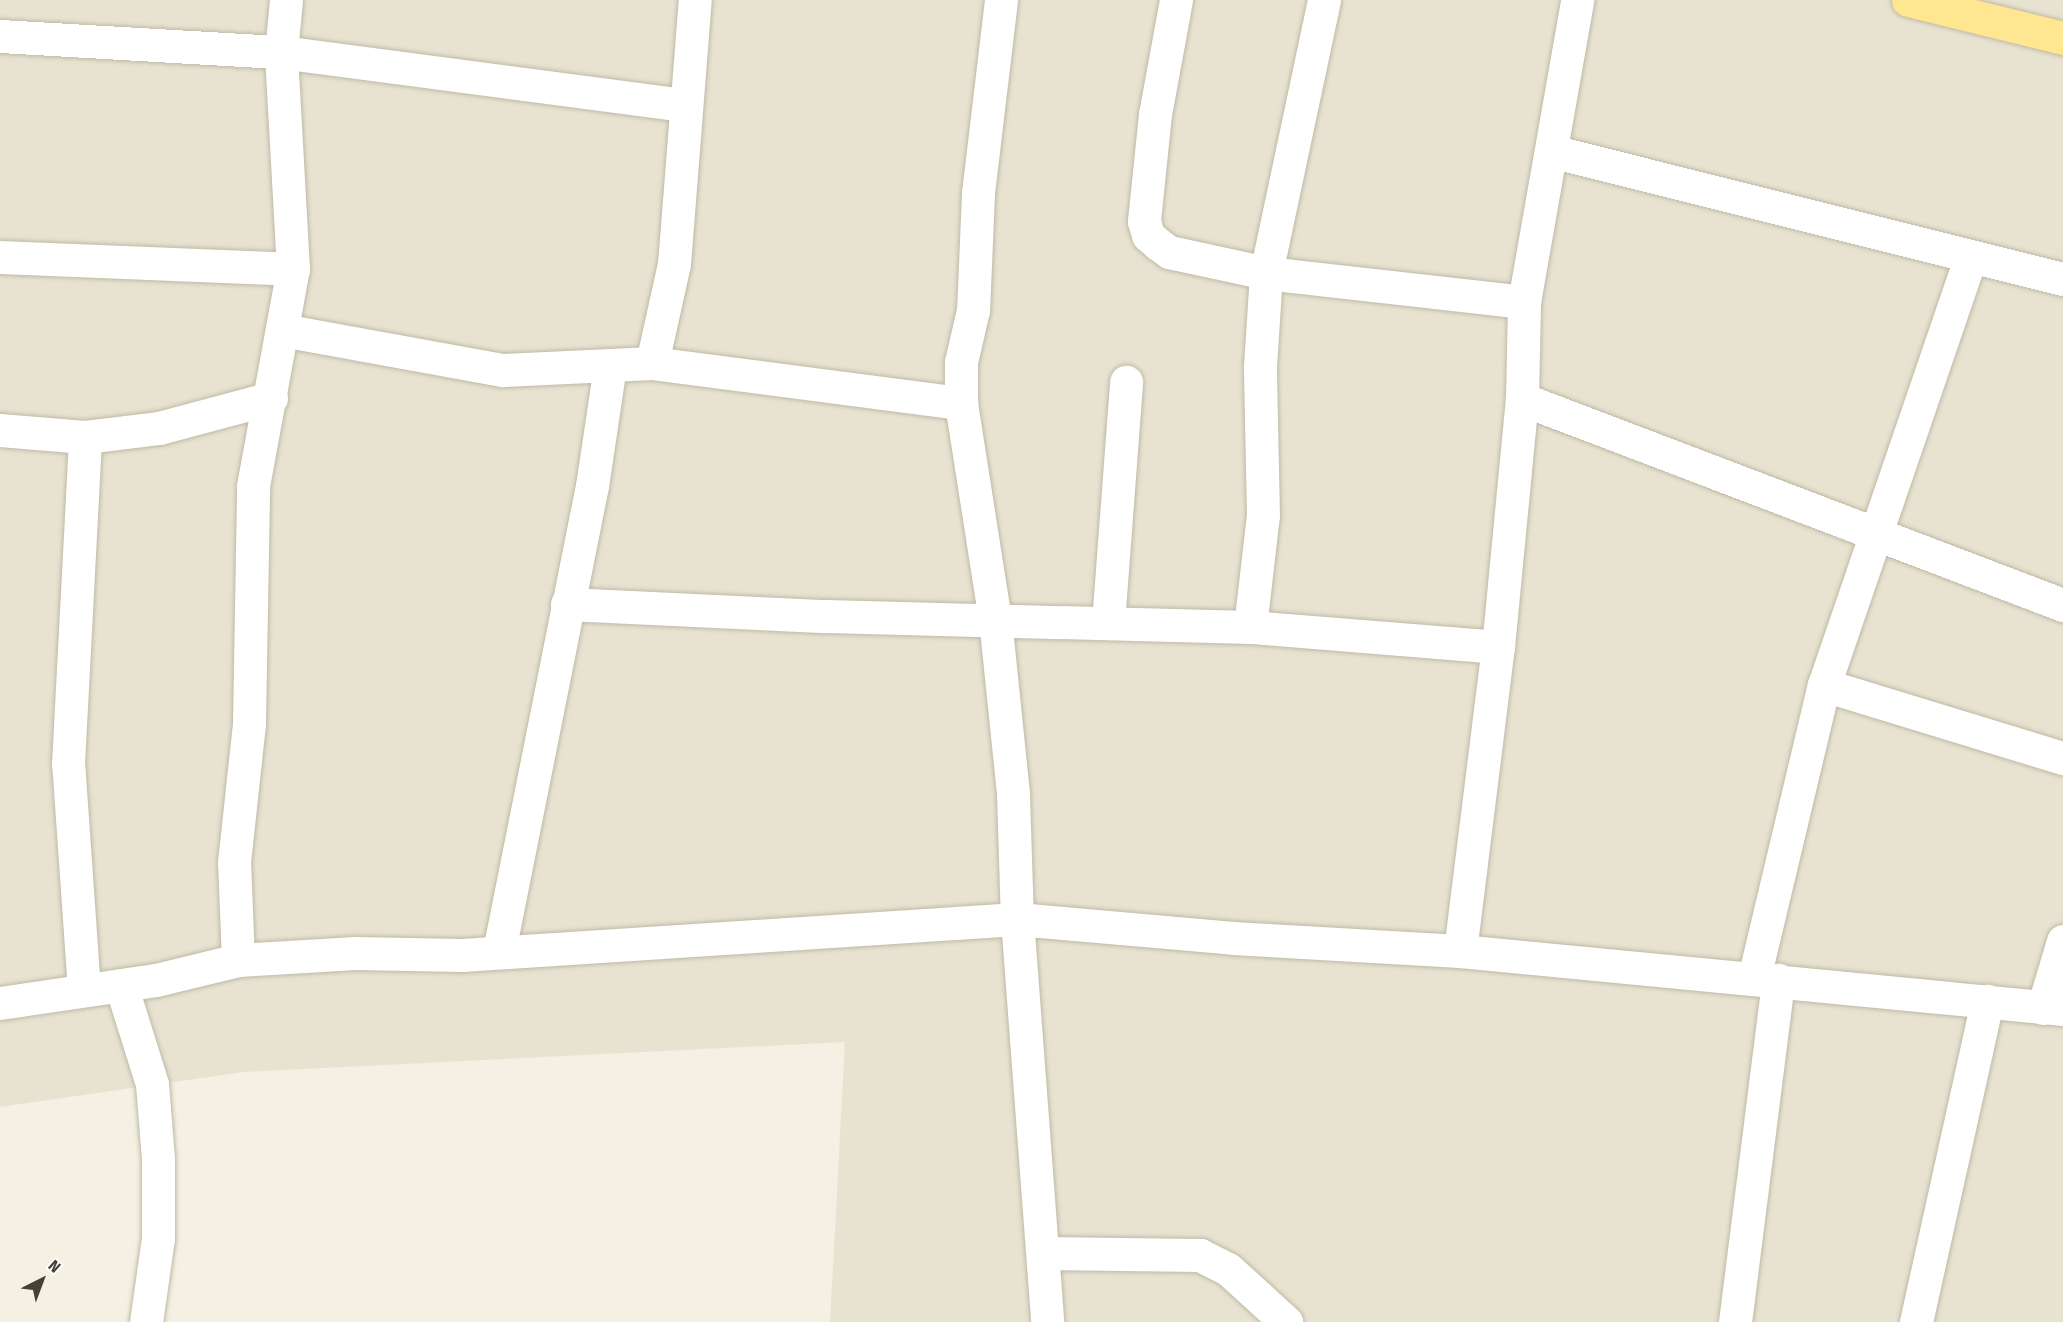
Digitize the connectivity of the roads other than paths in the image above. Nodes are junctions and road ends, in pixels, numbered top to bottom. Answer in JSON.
{"nodes":[{"id":1,"x":286,"y":0,"type":"edge"},
{"id":2,"x":695,"y":0,"type":"edge"},
{"id":3,"x":1001,"y":0,"type":"edge"},
{"id":4,"x":1176,"y":0,"type":"edge"},
{"id":5,"x":1323,"y":0,"type":"edge"},
{"id":6,"x":1577,"y":0,"type":"edge"},
{"id":7,"x":1908,"y":0,"type":"edge"},
{"id":8,"x":0,"y":36,"type":"edge"},
{"id":9,"x":2063,"y":38,"type":"edge"},
{"id":10,"x":281,"y":52,"type":"junction"},
{"id":11,"x":686,"y":105,"type":"junction"},
{"id":12,"x":1551,"y":151,"type":"junction"},
{"id":13,"x":0,"y":256,"type":"edge"},
{"id":14,"x":1971,"y":256,"type":"junction"},
{"id":15,"x":293,"y":269,"type":"junction"},
{"id":16,"x":1266,"y":273,"type":"junction"},
{"id":17,"x":2063,"y":279,"type":"edge"},
{"id":18,"x":1524,"y":302,"type":"junction"},
{"id":19,"x":282,"y":330,"type":"junction"},
{"id":20,"x":652,"y":363,"type":"junction"},
{"id":21,"x":610,"y":365,"type":"junction"},
{"id":22,"x":1126,"y":382,"type":"dead end"},
{"id":23,"x":271,"y":398,"type":"junction"},
{"id":24,"x":1522,"y":399,"type":"junction"},
{"id":25,"x":961,"y":403,"type":"junction"},
{"id":26,"x":0,"y":430,"type":"edge"},
{"id":27,"x":85,"y":437,"type":"junction"},
{"id":28,"x":1875,"y":532,"type":"junction"},
{"id":29,"x":567,"y":604,"type":"junction"},
{"id":30,"x":2063,"y":606,"type":"edge"},
{"id":31,"x":995,"y":618,"type":"junction"},
{"id":32,"x":1108,"y":623,"type":"junction"},
{"id":33,"x":1250,"y":627,"type":"junction"},
{"id":34,"x":1498,"y":647,"type":"junction"},
{"id":35,"x":1824,"y":685,"type":"junction"},
{"id":36,"x":2063,"y":758,"type":"edge"},
{"id":37,"x":1017,"y":919,"type":"junction"},
{"id":38,"x":2063,"y":941,"type":"edge"},
{"id":39,"x":499,"y":951,"type":"junction"},
{"id":40,"x":1460,"y":951,"type":"junction"},
{"id":41,"x":238,"y":960,"type":"junction"},
{"id":42,"x":1766,"y":979,"type":"junction"},
{"id":43,"x":121,"y":985,"type":"junction"},
{"id":44,"x":84,"y":990,"type":"junction"},
{"id":45,"x":1987,"y":1001,"type":"junction"},
{"id":46,"x":0,"y":1003,"type":"edge"},
{"id":47,"x":2053,"y":1009,"type":"edge"},
{"id":48,"x":1043,"y":1253,"type":"junction"},
{"id":49,"x":146,"y":1322,"type":"edge"},
{"id":50,"x":1047,"y":1322,"type":"edge"},
{"id":51,"x":1286,"y":1322,"type":"edge"},
{"id":52,"x":1735,"y":1322,"type":"edge"},
{"id":53,"x":1916,"y":1322,"type":"edge"}],
"edges":[{"from":1,"to":10,"type":"street"},
{"from":2,"to":11,"type":"street"},
{"from":3,"to":25,"type":"street"},
{"from":4,"to":16,"type":"street"},
{"from":5,"to":16,"type":"street"},
{"from":6,"to":12,"type":"street"},
{"from":7,"to":9,"type":"main road"},
{"from":8,"to":10,"type":"street"},
{"from":10,"to":11,"type":"street"},
{"from":10,"to":15,"type":"street"},
{"from":11,"to":20,"type":"street"},
{"from":12,"to":14,"type":"street"},
{"from":12,"to":18,"type":"street"},
{"from":13,"to":15,"type":"street"},
{"from":14,"to":17,"type":"street"},
{"from":14,"to":28,"type":"street"},
{"from":15,"to":19,"type":"street"},
{"from":16,"to":18,"type":"street"},
{"from":16,"to":33,"type":"street"},
{"from":18,"to":24,"type":"street"},
{"from":19,"to":21,"type":"street"},
{"from":19,"to":23,"type":"street"},
{"from":20,"to":21,"type":"street"},
{"from":20,"to":25,"type":"street"},
{"from":21,"to":29,"type":"street"},
{"from":22,"to":32,"type":"street"},
{"from":23,"to":27,"type":"street"},
{"from":23,"to":41,"type":"street"},
{"from":24,"to":28,"type":"street"},
{"from":24,"to":34,"type":"street"},
{"from":25,"to":31,"type":"street"},
{"from":26,"to":27,"type":"street"},
{"from":27,"to":44,"type":"street"},
{"from":28,"to":30,"type":"street"},
{"from":28,"to":35,"type":"street"},
{"from":29,"to":31,"type":"street"},
{"from":29,"to":39,"type":"street"},
{"from":31,"to":32,"type":"street"},
{"from":31,"to":37,"type":"street"},
{"from":32,"to":33,"type":"street"},
{"from":33,"to":34,"type":"street"},
{"from":34,"to":40,"type":"street"},
{"from":35,"to":36,"type":"street"},
{"from":35,"to":42,"type":"street"},
{"from":37,"to":39,"type":"street"},
{"from":37,"to":40,"type":"street"},
{"from":37,"to":48,"type":"street"},
{"from":38,"to":47,"type":"street"},
{"from":39,"to":41,"type":"street"},
{"from":40,"to":42,"type":"street"},
{"from":41,"to":43,"type":"street"},
{"from":42,"to":45,"type":"street"},
{"from":42,"to":52,"type":"street"},
{"from":43,"to":44,"type":"street"},
{"from":43,"to":49,"type":"street"},
{"from":44,"to":46,"type":"street"},
{"from":45,"to":47,"type":"street"},
{"from":45,"to":53,"type":"street"},
{"from":48,"to":50,"type":"street"},
{"from":48,"to":51,"type":"street"}]}
